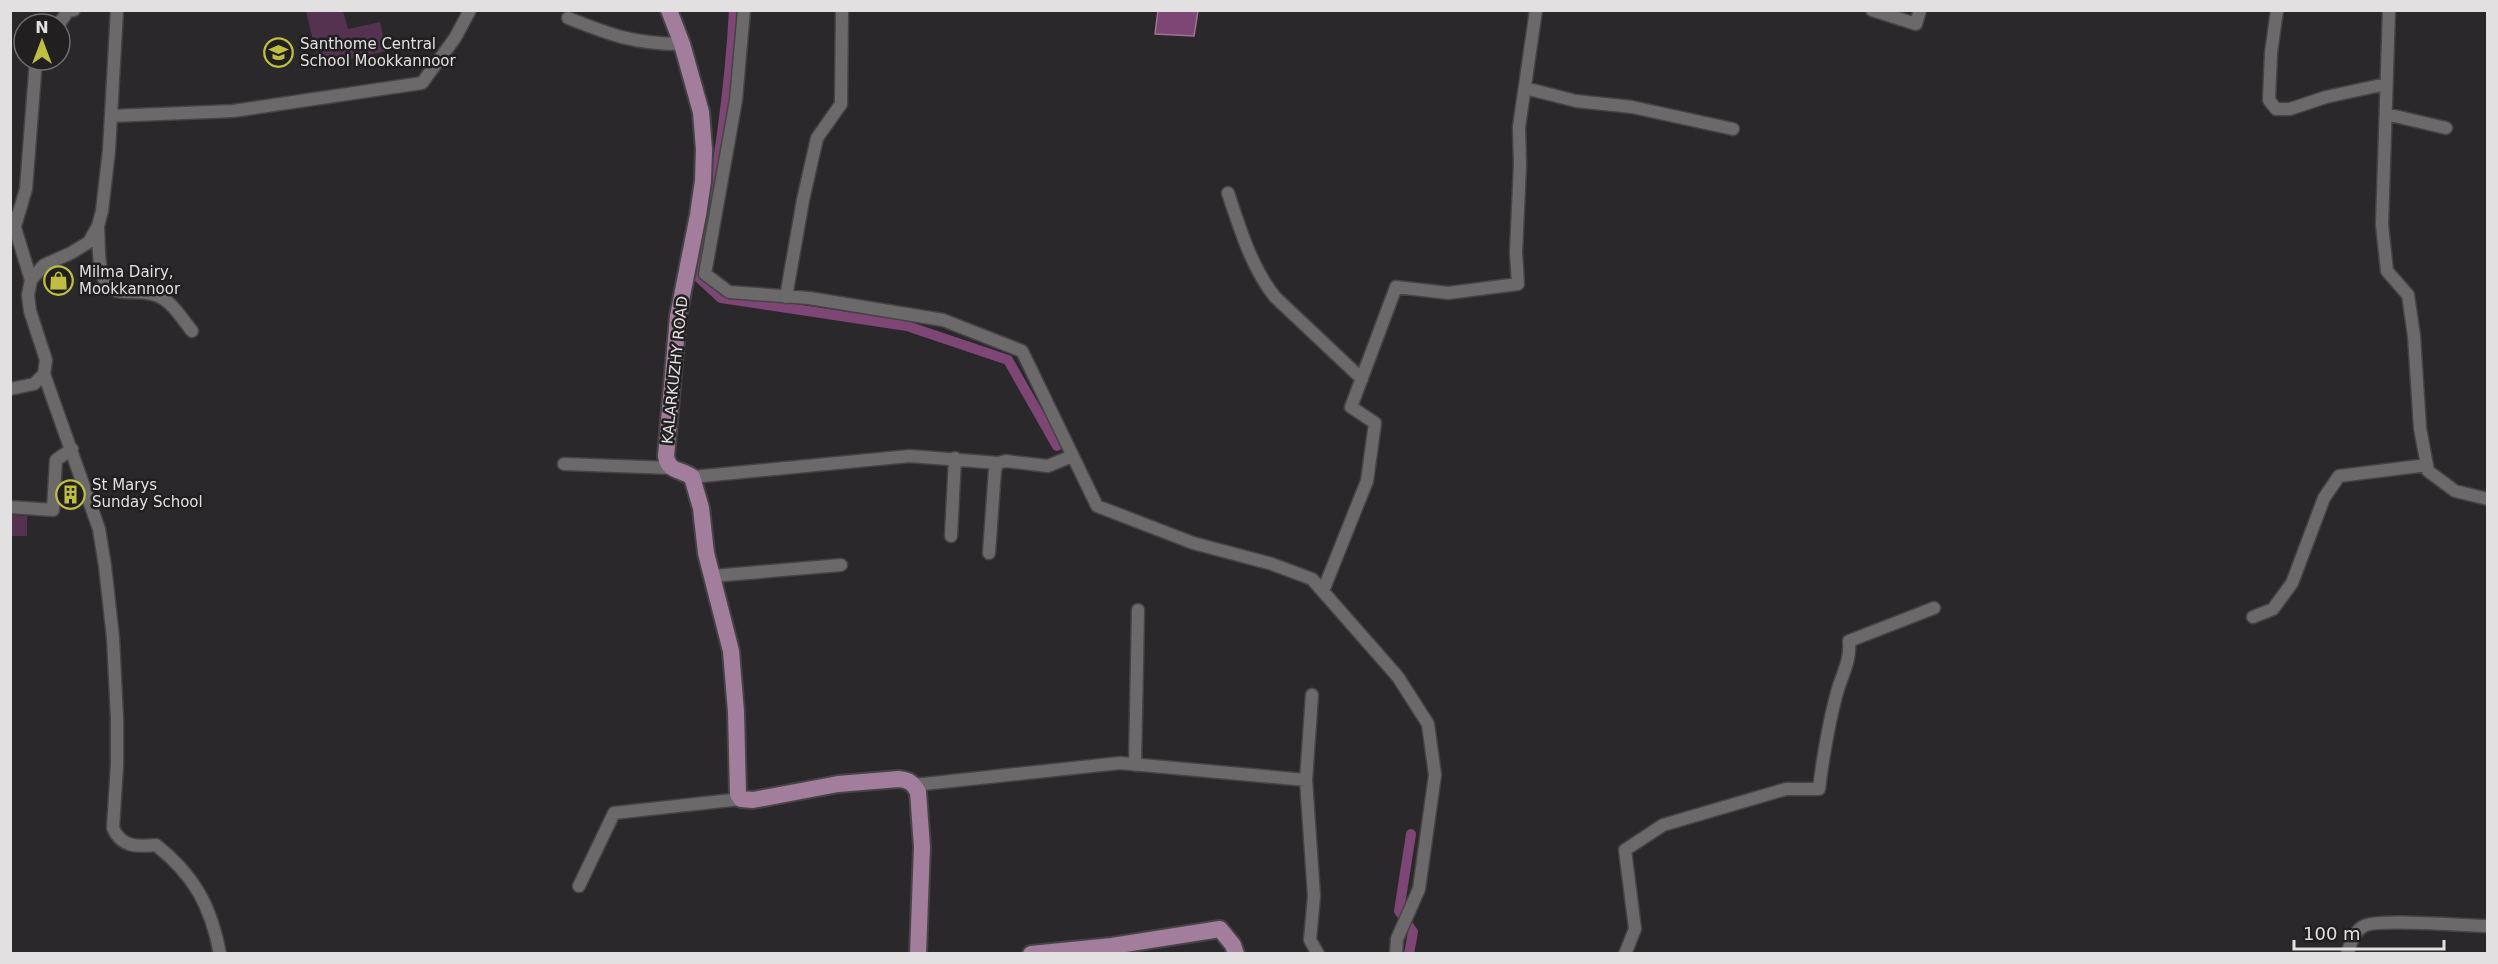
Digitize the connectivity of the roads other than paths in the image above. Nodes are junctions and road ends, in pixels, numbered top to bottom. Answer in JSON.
{"nodes":[{"id":1,"x":117,"y":10,"type":"edge"},
{"id":2,"x":470,"y":10,"type":"edge"},
{"id":3,"x":669,"y":10,"type":"edge"},
{"id":4,"x":744,"y":10,"type":"edge"},
{"id":5,"x":842,"y":10,"type":"edge"},
{"id":6,"x":1536,"y":10,"type":"edge"},
{"id":7,"x":1872,"y":10,"type":"edge"},
{"id":8,"x":1920,"y":10,"type":"edge"},
{"id":9,"x":2277,"y":10,"type":"edge"},
{"id":10,"x":2389,"y":10,"type":"edge"},
{"id":11,"x":568,"y":18,"type":"dead end"},
{"id":12,"x":682,"y":44,"type":"junction"},
{"id":13,"x":35,"y":72,"type":"edge"},
{"id":14,"x":2386,"y":84,"type":"junction"},
{"id":15,"x":1525,"y":88,"type":"junction"},
{"id":16,"x":2386,"y":114,"type":"junction"},
{"id":17,"x":111,"y":116,"type":"junction"},
{"id":18,"x":2446,"y":128,"type":"dead end"},
{"id":19,"x":1733,"y":129,"type":"dead end"},
{"id":20,"x":1228,"y":193,"type":"dead end"},
{"id":21,"x":10,"y":212,"type":"edge"},
{"id":22,"x":15,"y":226,"type":"junction"},
{"id":23,"x":98,"y":226,"type":"junction"},
{"id":24,"x":31,"y":280,"type":"junction"},
{"id":25,"x":786,"y":297,"type":"junction"},
{"id":26,"x":192,"y":331,"type":"dead end"},
{"id":27,"x":44,"y":374,"type":"junction"},
{"id":28,"x":1362,"y":379,"type":"junction"},
{"id":29,"x":10,"y":389,"type":"edge"},
{"id":30,"x":72,"y":449,"type":"junction"},
{"id":31,"x":1072,"y":456,"type":"junction"},
{"id":32,"x":955,"y":458,"type":"junction"},
{"id":33,"x":998,"y":463,"type":"junction"},
{"id":34,"x":564,"y":464,"type":"dead end"},
{"id":35,"x":2427,"y":465,"type":"junction"},
{"id":36,"x":671,"y":468,"type":"junction"},
{"id":37,"x":692,"y":477,"type":"junction"},
{"id":38,"x":2487,"y":499,"type":"edge"},
{"id":39,"x":10,"y":507,"type":"edge"},
{"id":40,"x":951,"y":536,"type":"dead end"},
{"id":41,"x":988,"y":553,"type":"dead end"},
{"id":42,"x":841,"y":565,"type":"dead end"},
{"id":43,"x":713,"y":576,"type":"junction"},
{"id":44,"x":1323,"y":591,"type":"junction"},
{"id":45,"x":1934,"y":608,"type":"dead end"},
{"id":46,"x":1138,"y":610,"type":"dead end"},
{"id":47,"x":2253,"y":617,"type":"dead end"},
{"id":48,"x":1312,"y":695,"type":"dead end"},
{"id":49,"x":1135,"y":765,"type":"junction"},
{"id":50,"x":1306,"y":780,"type":"junction"},
{"id":51,"x":914,"y":784,"type":"junction"},
{"id":52,"x":741,"y":799,"type":"junction"},
{"id":53,"x":579,"y":886,"type":"dead end"},
{"id":54,"x":2487,"y":926,"type":"edge"},
{"id":55,"x":220,"y":954,"type":"edge"},
{"id":56,"x":918,"y":954,"type":"edge"},
{"id":57,"x":1031,"y":954,"type":"edge"},
{"id":58,"x":1236,"y":954,"type":"edge"},
{"id":59,"x":1318,"y":954,"type":"edge"},
{"id":60,"x":1396,"y":954,"type":"edge"},
{"id":61,"x":1625,"y":954,"type":"edge"},
{"id":62,"x":2347,"y":954,"type":"edge"}],
"edges":[{"from":1,"to":17,"type":"street"},
{"from":2,"to":17,"type":"street"},
{"from":3,"to":12,"type":"main road","name":"KALARKUZHY ROAD"},
{"from":4,"to":25,"type":"street"},
{"from":5,"to":25,"type":"street"},
{"from":6,"to":15,"type":"street"},
{"from":7,"to":8,"type":"street"},
{"from":9,"to":14,"type":"street"},
{"from":10,"to":14,"type":"street"},
{"from":11,"to":12,"type":"street"},
{"from":12,"to":36,"type":"main road","name":"KALARKUZHY ROAD"},
{"from":13,"to":22,"type":"street"},
{"from":14,"to":16,"type":"street"},
{"from":15,"to":19,"type":"street"},
{"from":15,"to":28,"type":"street"},
{"from":16,"to":18,"type":"street"},
{"from":16,"to":35,"type":"street"},
{"from":17,"to":23,"type":"street"},
{"from":20,"to":28,"type":"street"},
{"from":21,"to":22,"type":"street"},
{"from":22,"to":24,"type":"street"},
{"from":23,"to":24,"type":"street"},
{"from":23,"to":26,"type":"street"},
{"from":24,"to":27,"type":"street"},
{"from":25,"to":31,"type":"street"},
{"from":27,"to":29,"type":"street"},
{"from":27,"to":30,"type":"street"},
{"from":28,"to":44,"type":"street"},
{"from":30,"to":39,"type":"street"},
{"from":30,"to":55,"type":"street"},
{"from":31,"to":33,"type":"street"},
{"from":31,"to":44,"type":"street"},
{"from":32,"to":33,"type":"street"},
{"from":32,"to":37,"type":"street"},
{"from":32,"to":40,"type":"street"},
{"from":33,"to":41,"type":"street"},
{"from":34,"to":36,"type":"street"},
{"from":35,"to":38,"type":"street"},
{"from":35,"to":47,"type":"street"},
{"from":36,"to":37,"type":"main road"},
{"from":37,"to":43,"type":"main road"},
{"from":42,"to":43,"type":"street"},
{"from":43,"to":52,"type":"main road"},
{"from":44,"to":60,"type":"street"},
{"from":45,"to":61,"type":"street"},
{"from":46,"to":49,"type":"street"},
{"from":48,"to":50,"type":"street"},
{"from":49,"to":50,"type":"street"},
{"from":49,"to":51,"type":"street"},
{"from":50,"to":59,"type":"street"},
{"from":51,"to":52,"type":"main road"},
{"from":51,"to":56,"type":"main road"},
{"from":52,"to":53,"type":"street"},
{"from":54,"to":62,"type":"street"},
{"from":57,"to":58,"type":"main road"}]}
